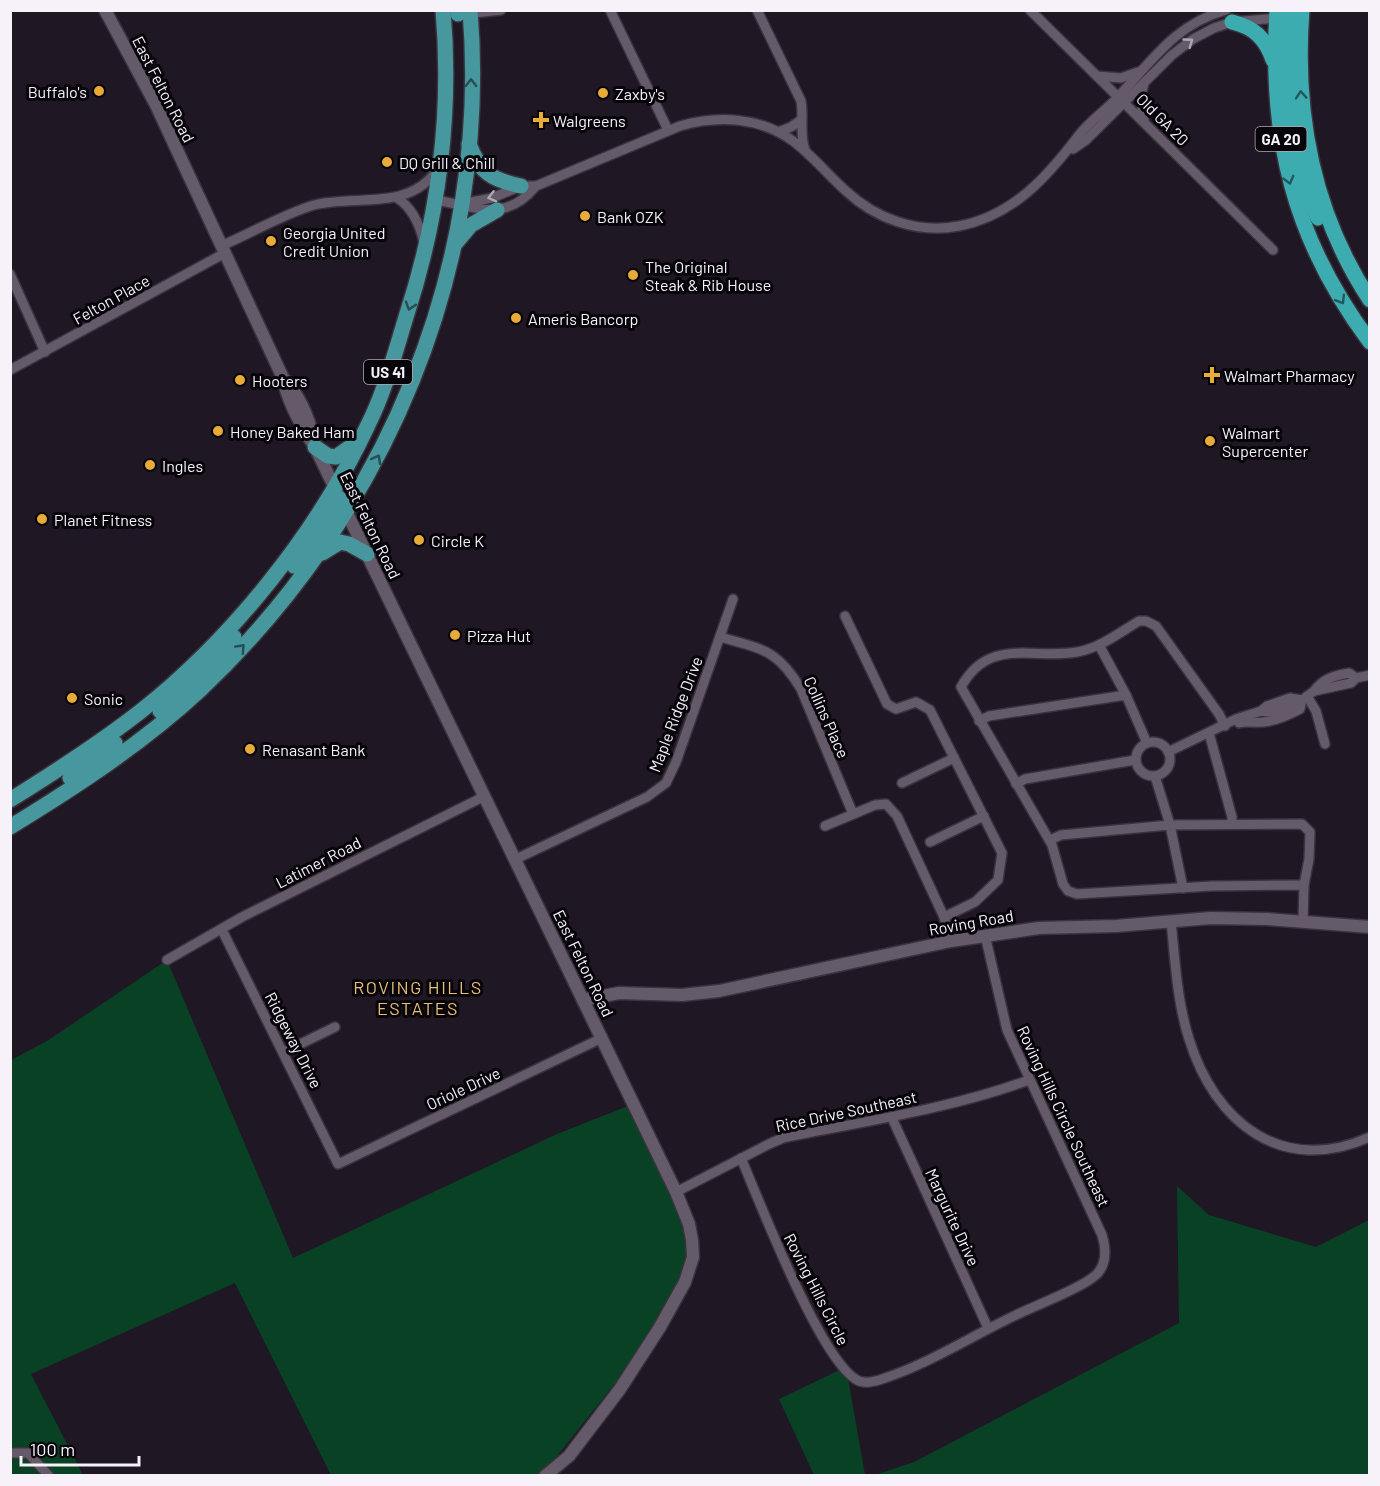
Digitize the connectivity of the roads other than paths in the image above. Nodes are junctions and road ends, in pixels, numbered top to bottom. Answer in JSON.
{"nodes":[{"id":1,"x":105,"y":10,"type":"edge"},
{"id":2,"x":501,"y":10,"type":"edge"},
{"id":3,"x":610,"y":10,"type":"edge"},
{"id":4,"x":758,"y":10,"type":"edge"},
{"id":5,"x":1030,"y":10,"type":"edge"},
{"id":6,"x":457,"y":12,"type":"edge"},
{"id":7,"x":1287,"y":14,"type":"edge"},
{"id":8,"x":1229,"y":16,"type":"edge"},
{"id":9,"x":1275,"y":66,"type":"junction"},
{"id":10,"x":1141,"y":70,"type":"junction"},
{"id":11,"x":1097,"y":76,"type":"junction"},
{"id":12,"x":1145,"y":81,"type":"junction"},
{"id":13,"x":1121,"y":99,"type":"junction"},
{"id":14,"x":801,"y":120,"type":"junction"},
{"id":15,"x":1145,"y":123,"type":"junction"},
{"id":16,"x":668,"y":130,"type":"junction"},
{"id":17,"x":778,"y":132,"type":"junction"},
{"id":18,"x":468,"y":142,"type":"junction"},
{"id":19,"x":806,"y":152,"type":"junction"},
{"id":20,"x":440,"y":166,"type":"junction"},
{"id":21,"x":528,"y":186,"type":"junction"},
{"id":22,"x":397,"y":198,"type":"junction"},
{"id":23,"x":435,"y":200,"type":"junction"},
{"id":24,"x":461,"y":204,"type":"junction"},
{"id":25,"x":497,"y":210,"type":"junction"},
{"id":26,"x":453,"y":246,"type":"junction"},
{"id":27,"x":223,"y":250,"type":"junction"},
{"id":28,"x":425,"y":250,"type":"junction"},
{"id":29,"x":1273,"y":250,"type":"dead end"},
{"id":30,"x":10,"y":274,"type":"edge"},
{"id":31,"x":1370,"y":300,"type":"edge"},
{"id":32,"x":1370,"y":342,"type":"edge"},
{"id":33,"x":45,"y":352,"type":"junction"},
{"id":34,"x":10,"y":370,"type":"edge"},
{"id":35,"x":361,"y":439,"type":"junction"},
{"id":36,"x":315,"y":447,"type":"junction"},
{"id":37,"x":340,"y":500,"type":"junction"},
{"id":38,"x":367,"y":554,"type":"junction"},
{"id":39,"x":315,"y":559,"type":"junction"},
{"id":40,"x":733,"y":599,"type":"dead end"},
{"id":41,"x":845,"y":616,"type":"dead end"},
{"id":42,"x":720,"y":637,"type":"junction"},
{"id":43,"x":1099,"y":645,"type":"junction"},
{"id":44,"x":1370,"y":675,"type":"edge"},
{"id":45,"x":1126,"y":694,"type":"junction"},
{"id":46,"x":1305,"y":697,"type":"junction"},
{"id":47,"x":151,"y":703,"type":"junction"},
{"id":48,"x":979,"y":721,"type":"junction"},
{"id":49,"x":1227,"y":725,"type":"junction"},
{"id":50,"x":1209,"y":733,"type":"junction"},
{"id":51,"x":1147,"y":743,"type":"junction"},
{"id":52,"x":1325,"y":744,"type":"dead end"},
{"id":53,"x":124,"y":752,"type":"junction"},
{"id":54,"x":1168,"y":752,"type":"junction"},
{"id":55,"x":954,"y":758,"type":"junction"},
{"id":56,"x":1135,"y":760,"type":"junction"},
{"id":57,"x":1155,"y":776,"type":"junction"},
{"id":58,"x":902,"y":783,"type":"dead end"},
{"id":59,"x":1016,"y":784,"type":"junction"},
{"id":60,"x":485,"y":796,"type":"junction"},
{"id":61,"x":10,"y":800,"type":"edge"},
{"id":62,"x":853,"y":814,"type":"junction"},
{"id":63,"x":10,"y":816,"type":"edge"},
{"id":64,"x":984,"y":816,"type":"junction"},
{"id":65,"x":1232,"y":824,"type":"junction"},
{"id":66,"x":1170,"y":825,"type":"junction"},
{"id":67,"x":825,"y":826,"type":"dead end"},
{"id":68,"x":10,"y":827,"type":"edge"},
{"id":69,"x":1050,"y":840,"type":"junction"},
{"id":70,"x":930,"y":842,"type":"dead end"},
{"id":71,"x":516,"y":859,"type":"junction"},
{"id":72,"x":1304,"y":885,"type":"junction"},
{"id":73,"x":1183,"y":888,"type":"junction"},
{"id":74,"x":944,"y":917,"type":"junction"},
{"id":75,"x":1171,"y":921,"type":"junction"},
{"id":76,"x":1303,"y":921,"type":"junction"},
{"id":77,"x":1370,"y":927,"type":"edge"},
{"id":78,"x":222,"y":930,"type":"junction"},
{"id":79,"x":985,"y":935,"type":"junction"},
{"id":80,"x":951,"y":941,"type":"junction"},
{"id":81,"x":167,"y":960,"type":"dead end"},
{"id":82,"x":584,"y":1000,"type":"junction"},
{"id":83,"x":335,"y":1026,"type":"dead end"},
{"id":84,"x":602,"y":1038,"type":"junction"},
{"id":85,"x":284,"y":1052,"type":"junction"},
{"id":86,"x":1029,"y":1080,"type":"junction"},
{"id":87,"x":892,"y":1118,"type":"junction"},
{"id":88,"x":1370,"y":1137,"type":"edge"},
{"id":89,"x":741,"y":1158,"type":"junction"},
{"id":90,"x":338,"y":1164,"type":"joint"},
{"id":91,"x":676,"y":1192,"type":"junction"},
{"id":92,"x":1067,"y":1291,"type":"joint"},
{"id":93,"x":988,"y":1328,"type":"junction"},
{"id":94,"x":10,"y":1453,"type":"edge"},
{"id":95,"x":49,"y":1476,"type":"edge"},
{"id":96,"x":545,"y":1476,"type":"edge"}],
"edges":[{"from":1,"to":27,"type":"street","name":"East Felton Road"},
{"from":2,"to":6,"type":"street"},
{"from":3,"to":16,"type":"street"},
{"from":4,"to":14,"type":"street"},
{"from":5,"to":11,"type":"street","name":"Old GA 20"},
{"from":18,"to":6,"type":"main road","number":"US 41","one_way":true},
{"from":6,"to":20,"type":"main road","number":"US 41"},
{"from":7,"to":8,"type":"street"},
{"from":7,"to":9,"type":"highway","number":"GA 20"},
{"from":31,"to":7,"type":"highway","one_way":true},
{"from":8,"to":9,"type":"highway"},
{"from":8,"to":10,"type":"street"},
{"from":12,"to":8,"type":"street","one_way":true},
{"from":9,"to":32,"type":"highway","number":"GA 20","one_way":true},
{"from":10,"to":11,"type":"street"},
{"from":10,"to":13,"type":"street"},
{"from":11,"to":13,"type":"street","name":"Old GA 20"},
{"from":12,"to":13,"type":"street"},
{"from":12,"to":15,"type":"street"},
{"from":13,"to":15,"type":"street","name":"Old GA 20"},
{"from":13,"to":19,"type":"street"},
{"from":14,"to":17,"type":"street"},
{"from":14,"to":19,"type":"street"},
{"from":15,"to":29,"type":"street","name":"Old GA 20"},
{"from":16,"to":17,"type":"street"},
{"from":16,"to":21,"type":"street"},
{"from":17,"to":19,"type":"street"},
{"from":18,"to":21,"type":"main road"},
{"from":18,"to":24,"type":"main road","number":"US 41"},
{"from":20,"to":22,"type":"street"},
{"from":20,"to":23,"type":"main road","number":"US 41"},
{"from":21,"to":24,"type":"street","one_way":true},
{"from":21,"to":25,"type":"street"},
{"from":22,"to":27,"type":"street","name":"Felton Place"},
{"from":22,"to":28,"type":"street"},
{"from":23,"to":24,"type":"street"},
{"from":23,"to":28,"type":"main road","number":"US 41"},
{"from":24,"to":25,"type":"street"},
{"from":24,"to":26,"type":"main road","number":"US 41"},
{"from":25,"to":26,"type":"main road"},
{"from":37,"to":26,"type":"main road","number":"US 41","one_way":true},
{"from":27,"to":33,"type":"street","name":"Felton Place"},
{"from":27,"to":36,"type":"street","name":"East Felton Road"},
{"from":28,"to":35,"type":"main road","number":"US 41","one_way":true},
{"from":30,"to":33,"type":"street"},
{"from":33,"to":34,"type":"street","name":"Felton Place"},
{"from":35,"to":36,"type":"main road"},
{"from":35,"to":37,"type":"main road","number":"US 41"},
{"from":36,"to":37,"type":"street","name":"East Felton Road"},
{"from":37,"to":38,"type":"street","name":"East Felton Road"},
{"from":37,"to":39,"type":"main road","number":"US 41"},
{"from":37,"to":47,"type":"main road","number":"US 41"},
{"from":37,"to":53,"type":"main road"},
{"from":38,"to":39,"type":"main road"},
{"from":38,"to":60,"type":"street","name":"East Felton Road"},
{"from":53,"to":39,"type":"main road","number":"US 41","one_way":true},
{"from":40,"to":42,"type":"street","name":"Maple Ridge Drive"},
{"from":41,"to":55,"type":"street"},
{"from":42,"to":62,"type":"street","name":"Collins Place"},
{"from":42,"to":71,"type":"street","name":"Maple Ridge Drive"},
{"from":43,"to":45,"type":"street"},
{"from":43,"to":48,"type":"street"},
{"from":43,"to":49,"type":"street"},
{"from":44,"to":46,"type":"street"},
{"from":45,"to":48,"type":"street"},
{"from":45,"to":51,"type":"street"},
{"from":46,"to":49,"type":"street"},
{"from":46,"to":49,"type":"street"},
{"from":46,"to":52,"type":"street"},
{"from":47,"to":61,"type":"main road","number":"US 41"},
{"from":47,"to":63,"type":"main road"},
{"from":48,"to":59,"type":"street"},
{"from":49,"to":50,"type":"street"},
{"from":50,"to":54,"type":"street"},
{"from":50,"to":65,"type":"street"},
{"from":51,"to":54,"type":"street"},
{"from":51,"to":56,"type":"street"},
{"from":53,"to":68,"type":"main road","number":"US 41"},
{"from":54,"to":57,"type":"street"},
{"from":55,"to":58,"type":"street"},
{"from":55,"to":64,"type":"street"},
{"from":56,"to":57,"type":"street"},
{"from":56,"to":59,"type":"street"},
{"from":57,"to":66,"type":"street"},
{"from":59,"to":69,"type":"street"},
{"from":60,"to":71,"type":"street","name":"East Felton Road"},
{"from":60,"to":78,"type":"street","name":"Latimer Road"},
{"from":62,"to":67,"type":"street"},
{"from":62,"to":74,"type":"street"},
{"from":64,"to":70,"type":"street"},
{"from":64,"to":74,"type":"street"},
{"from":65,"to":66,"type":"street"},
{"from":65,"to":72,"type":"street"},
{"from":66,"to":69,"type":"street"},
{"from":66,"to":73,"type":"street"},
{"from":69,"to":73,"type":"street"},
{"from":71,"to":82,"type":"street","name":"East Felton Road"},
{"from":72,"to":73,"type":"street"},
{"from":72,"to":76,"type":"street"},
{"from":74,"to":80,"type":"street"},
{"from":75,"to":76,"type":"street","name":"Roving Road"},
{"from":75,"to":79,"type":"street","name":"Roving Road"},
{"from":75,"to":88,"type":"street"},
{"from":76,"to":77,"type":"street","name":"Roving Road"},
{"from":78,"to":81,"type":"street","name":"Latimer Road"},
{"from":78,"to":85,"type":"street","name":"Ridgeway Drive"},
{"from":79,"to":80,"type":"street","name":"Roving Road"},
{"from":79,"to":86,"type":"street","name":"Roving Hills Circle Southeast"},
{"from":80,"to":82,"type":"street","name":"Roving Road"},
{"from":82,"to":84,"type":"street","name":"East Felton Road"},
{"from":83,"to":85,"type":"street"},
{"from":84,"to":90,"type":"street","name":"Oriole Drive"},
{"from":84,"to":91,"type":"street","name":"East Felton Road"},
{"from":85,"to":90,"type":"street","name":"Ridgeway Drive"},
{"from":86,"to":87,"type":"street","name":"Rice Drive Southeast"},
{"from":86,"to":92,"type":"street","name":"Roving Hills Circle Southeast"},
{"from":87,"to":89,"type":"street","name":"Rice Drive Southeast"},
{"from":87,"to":93,"type":"street","name":"Margurite Drive"},
{"from":89,"to":91,"type":"street","name":"Rice Drive Southeast"},
{"from":89,"to":93,"type":"street","name":"Roving Hills Circle"},
{"from":91,"to":96,"type":"street","name":"East Felton Road"},
{"from":92,"to":93,"type":"street","name":"Roving Hills Circle"},
{"from":94,"to":95,"type":"street"}]}
